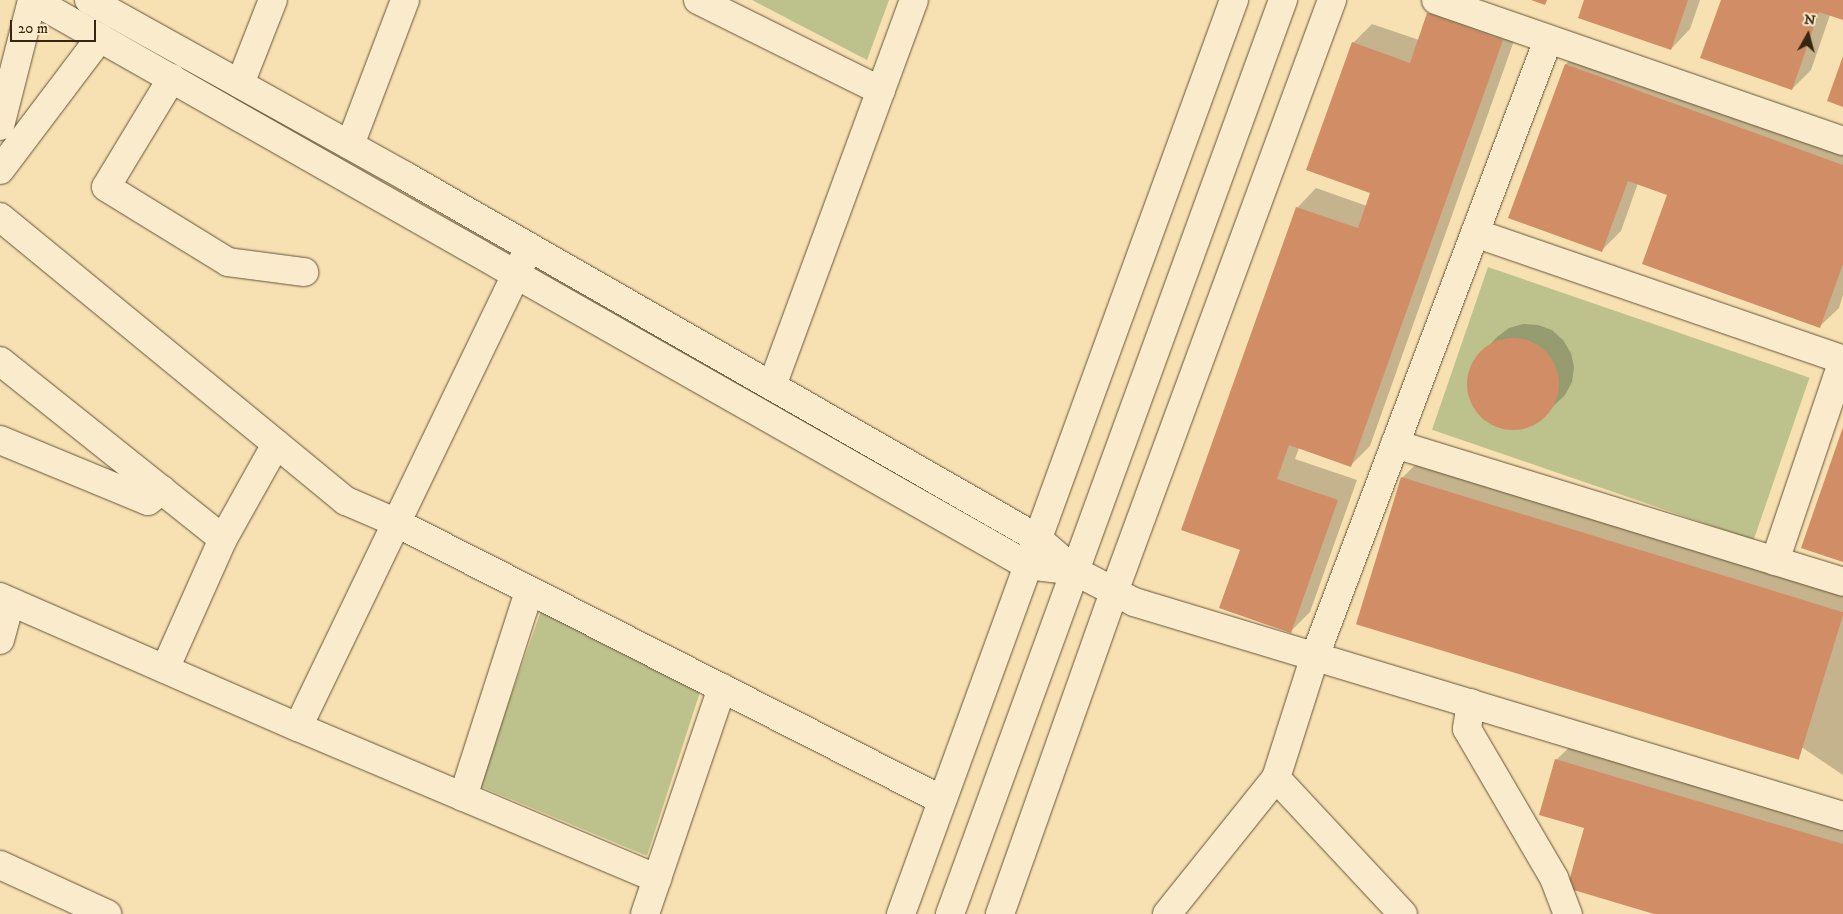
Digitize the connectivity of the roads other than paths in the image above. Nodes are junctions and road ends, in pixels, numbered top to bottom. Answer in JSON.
{"nodes":[{"id":1,"x":33,"y":0,"type":"edge"},
{"id":2,"x":89,"y":0,"type":"edge"},
{"id":3,"x":272,"y":0,"type":"edge"},
{"id":4,"x":405,"y":0,"type":"edge"},
{"id":5,"x":698,"y":0,"type":"edge"},
{"id":6,"x":914,"y":0,"type":"edge"},
{"id":7,"x":1234,"y":0,"type":"edge"},
{"id":8,"x":1283,"y":0,"type":"edge"},
{"id":9,"x":1332,"y":0,"type":"edge"},
{"id":10,"x":1436,"y":0,"type":"edge"},
{"id":11,"x":100,"y":38,"type":"junction"},
{"id":12,"x":1548,"y":40,"type":"junction"},
{"id":13,"x":172,"y":78,"type":"junction"},
{"id":14,"x":240,"y":84,"type":"junction"},
{"id":15,"x":880,"y":91,"type":"junction"},
{"id":16,"x":0,"y":126,"type":"edge"},
{"id":17,"x":1843,"y":141,"type":"edge"},
{"id":18,"x":350,"y":145,"type":"junction"},
{"id":19,"x":3,"y":158,"type":"edge"},
{"id":20,"x":0,"y":217,"type":"edge"},
{"id":21,"x":1475,"y":233,"type":"junction"},
{"id":22,"x":530,"y":247,"type":"junction"},
{"id":23,"x":304,"y":272,"type":"dead end"},
{"id":24,"x":517,"y":274,"type":"junction"},
{"id":25,"x":1843,"y":360,"type":"edge"},
{"id":26,"x":0,"y":361,"type":"edge"},
{"id":27,"x":772,"y":386,"type":"junction"},
{"id":28,"x":0,"y":440,"type":"edge"},
{"id":29,"x":276,"y":444,"type":"junction"},
{"id":30,"x":1395,"y":444,"type":"junction"},
{"id":31,"x":162,"y":490,"type":"junction"},
{"id":32,"x":396,"y":523,"type":"junction"},
{"id":33,"x":1037,"y":538,"type":"junction"},
{"id":34,"x":222,"y":539,"type":"junction"},
{"id":35,"x":1775,"y":561,"type":"junction"},
{"id":36,"x":1027,"y":565,"type":"junction"},
{"id":37,"x":1075,"y":571,"type":"junction"},
{"id":38,"x":1843,"y":582,"type":"edge"},
{"id":39,"x":529,"y":591,"type":"junction"},
{"id":40,"x":1114,"y":592,"type":"junction"},
{"id":41,"x":5,"y":599,"type":"edge"},
{"id":42,"x":0,"y":640,"type":"edge"},
{"id":43,"x":1315,"y":656,"type":"junction"},
{"id":44,"x":165,"y":669,"type":"junction"},
{"id":45,"x":722,"y":688,"type":"junction"},
{"id":46,"x":1471,"y":703,"type":"junction"},
{"id":47,"x":298,"y":728,"type":"junction"},
{"id":48,"x":1276,"y":778,"type":"junction"},
{"id":49,"x":463,"y":797,"type":"junction"},
{"id":50,"x":942,"y":800,"type":"junction"},
{"id":51,"x":1843,"y":816,"type":"edge"},
{"id":52,"x":0,"y":864,"type":"edge"},
{"id":53,"x":657,"y":878,"type":"junction"},
{"id":54,"x":108,"y":914,"type":"edge"},
{"id":55,"x":645,"y":914,"type":"edge"},
{"id":56,"x":901,"y":914,"type":"edge"},
{"id":57,"x":950,"y":914,"type":"edge"},
{"id":58,"x":1000,"y":914,"type":"edge"},
{"id":59,"x":1167,"y":914,"type":"edge"},
{"id":60,"x":1403,"y":914,"type":"edge"},
{"id":61,"x":1568,"y":914,"type":"edge"}],
"edges":[{"from":1,"to":11,"type":"street"},
{"from":1,"to":16,"type":"street"},
{"from":2,"to":14,"type":"street"},
{"from":3,"to":14,"type":"street"},
{"from":4,"to":18,"type":"street"},
{"from":5,"to":15,"type":"street"},
{"from":6,"to":15,"type":"street"},
{"from":7,"to":33,"type":"street"},
{"from":8,"to":37,"type":"street"},
{"from":9,"to":40,"type":"street"},
{"from":10,"to":12,"type":"street"},
{"from":11,"to":13,"type":"street"},
{"from":11,"to":19,"type":"street"},
{"from":12,"to":17,"type":"street"},
{"from":12,"to":21,"type":"street"},
{"from":13,"to":23,"type":"street"},
{"from":13,"to":24,"type":"street"},
{"from":14,"to":18,"type":"street"},
{"from":15,"to":27,"type":"street"},
{"from":18,"to":22,"type":"street"},
{"from":20,"to":29,"type":"street"},
{"from":21,"to":25,"type":"street"},
{"from":21,"to":30,"type":"street"},
{"from":22,"to":24,"type":"street"},
{"from":22,"to":27,"type":"street"},
{"from":24,"to":32,"type":"street"},
{"from":24,"to":36,"type":"street"},
{"from":25,"to":35,"type":"street"},
{"from":26,"to":31,"type":"street"},
{"from":27,"to":33,"type":"street"},
{"from":28,"to":31,"type":"street"},
{"from":29,"to":32,"type":"street"},
{"from":29,"to":34,"type":"street"},
{"from":30,"to":35,"type":"street"},
{"from":30,"to":43,"type":"street"},
{"from":31,"to":34,"type":"street"},
{"from":32,"to":39,"type":"street"},
{"from":32,"to":47,"type":"street"},
{"from":33,"to":36,"type":"street"},
{"from":33,"to":37,"type":"street"},
{"from":34,"to":44,"type":"street"},
{"from":35,"to":38,"type":"street"},
{"from":36,"to":37,"type":"street"},
{"from":36,"to":50,"type":"street"},
{"from":37,"to":40,"type":"street"},
{"from":37,"to":57,"type":"street"},
{"from":39,"to":45,"type":"street"},
{"from":39,"to":49,"type":"street"},
{"from":40,"to":43,"type":"street"},
{"from":40,"to":58,"type":"street"},
{"from":41,"to":42,"type":"street"},
{"from":41,"to":44,"type":"street"},
{"from":43,"to":46,"type":"street"},
{"from":43,"to":48,"type":"street"},
{"from":44,"to":47,"type":"street"},
{"from":45,"to":50,"type":"street"},
{"from":45,"to":53,"type":"street"},
{"from":46,"to":51,"type":"street"},
{"from":46,"to":61,"type":"street"},
{"from":47,"to":49,"type":"street"},
{"from":48,"to":59,"type":"street"},
{"from":48,"to":60,"type":"street"},
{"from":49,"to":53,"type":"street"},
{"from":50,"to":56,"type":"street"},
{"from":52,"to":54,"type":"street"},
{"from":53,"to":55,"type":"street"}]}
